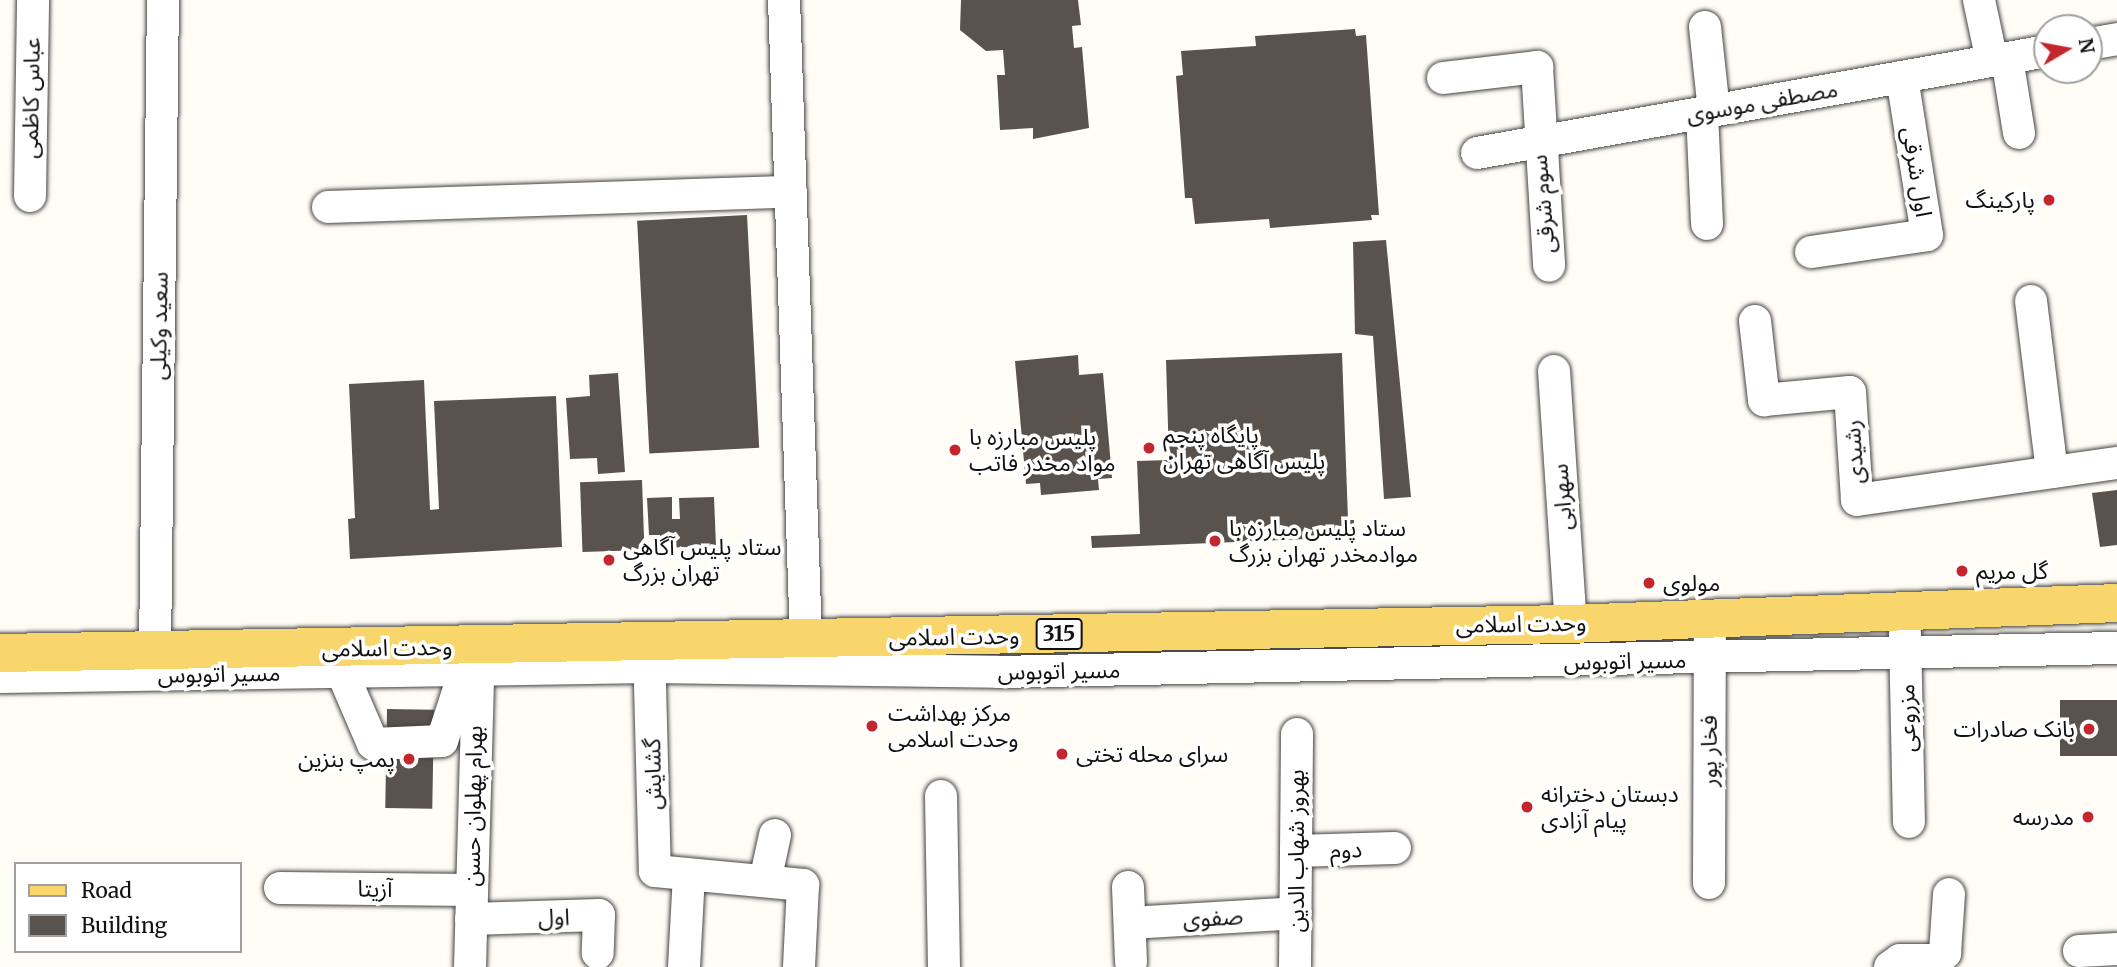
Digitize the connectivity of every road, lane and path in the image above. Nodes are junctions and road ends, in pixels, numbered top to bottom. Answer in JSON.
{"nodes":[{"id":1,"x":33,"y":0,"type":"edge"},
{"id":2,"x":163,"y":0,"type":"edge"},
{"id":3,"x":784,"y":0,"type":"edge"},
{"id":4,"x":1979,"y":0,"type":"edge"},
{"id":5,"x":1704,"y":27,"type":"dead end"},
{"id":6,"x":2033,"y":54,"type":"edge"},
{"id":7,"x":1999,"y":60,"type":"junction"},
{"id":8,"x":1902,"y":77,"type":"junction"},
{"id":9,"x":1443,"y":78,"type":"dead end"},
{"id":10,"x":1708,"y":112,"type":"junction"},
{"id":11,"x":2019,"y":133,"type":"dead end"},
{"id":12,"x":1538,"y":142,"type":"junction"},
{"id":13,"x":1477,"y":153,"type":"dead end"},
{"id":14,"x":791,"y":192,"type":"junction"},
{"id":15,"x":30,"y":195,"type":"dead end"},
{"id":16,"x":328,"y":207,"type":"dead end"},
{"id":17,"x":1707,"y":224,"type":"dead end"},
{"id":18,"x":1811,"y":252,"type":"dead end"},
{"id":19,"x":1549,"y":266,"type":"dead end"},
{"id":20,"x":2032,"y":301,"type":"dead end"},
{"id":21,"x":1755,"y":321,"type":"dead end"},
{"id":22,"x":1554,"y":371,"type":"dead end"},
{"id":23,"x":2117,"y":464,"type":"edge"},
{"id":24,"x":2052,"y":472,"type":"junction"},
{"id":25,"x":2117,"y":603,"type":"edge"},
{"id":26,"x":1905,"y":615,"type":"junction"},
{"id":27,"x":1710,"y":620,"type":"junction"},
{"id":28,"x":1571,"y":624,"type":"junction"},
{"id":29,"x":806,"y":639,"type":"junction"},
{"id":30,"x":2117,"y":648,"type":"edge"},
{"id":31,"x":300,"y":649,"type":"junction"},
{"id":32,"x":155,"y":651,"type":"junction"},
{"id":33,"x":0,"y":653,"type":"edge"},
{"id":34,"x":1906,"y":654,"type":"junction"},
{"id":35,"x":650,"y":655,"type":"junction"},
{"id":36,"x":1710,"y":660,"type":"junction"},
{"id":37,"x":473,"y":662,"type":"junction"},
{"id":38,"x":342,"y":671,"type":"junction"},
{"id":39,"x":0,"y":677,"type":"edge"},
{"id":40,"x":1297,"y":734,"type":"dead end"},
{"id":41,"x":941,"y":796,"type":"dead end"},
{"id":42,"x":1909,"y":822,"type":"dead end"},
{"id":43,"x":775,"y":835,"type":"dead end"},
{"id":44,"x":1395,"y":848,"type":"dead end"},
{"id":45,"x":1296,"y":851,"type":"junction"},
{"id":46,"x":689,"y":875,"type":"junction"},
{"id":47,"x":765,"y":881,"type":"junction"},
{"id":48,"x":1709,"y":883,"type":"dead end"},
{"id":49,"x":1128,"y":887,"type":"dead end"},
{"id":50,"x":280,"y":888,"type":"dead end"},
{"id":51,"x":1949,"y":894,"type":"dead end"},
{"id":52,"x":471,"y":904,"type":"junction"},
{"id":53,"x":1296,"y":914,"type":"junction"},
{"id":54,"x":1130,"y":923,"type":"junction"},
{"id":55,"x":2117,"y":949,"type":"edge"},
{"id":56,"x":2079,"y":951,"type":"dead end"},
{"id":57,"x":598,"y":953,"type":"dead end"},
{"id":58,"x":1131,"y":961,"type":"dead end"},
{"id":59,"x":470,"y":967,"type":"edge"},
{"id":60,"x":684,"y":967,"type":"edge"},
{"id":61,"x":799,"y":967,"type":"edge"},
{"id":62,"x":944,"y":967,"type":"edge"},
{"id":63,"x":1295,"y":967,"type":"edge"},
{"id":64,"x":1890,"y":967,"type":"edge"}],
"edges":[{"from":1,"to":15,"type":"street","name":"عباس کاظمی"},
{"from":2,"to":32,"type":"street","name":"سعید وکیلی"},
{"from":3,"to":14,"type":"street"},
{"from":4,"to":7,"type":"street"},
{"from":5,"to":10,"type":"street"},
{"from":6,"to":7,"type":"street","name":"مصطفی موسوی"},
{"from":7,"to":8,"type":"street","name":"مصطفی موسوی"},
{"from":7,"to":11,"type":"street"},
{"from":8,"to":10,"type":"street","name":"مصطفی موسوی"},
{"from":8,"to":18,"type":"street","name":"اول شرقی"},
{"from":9,"to":12,"type":"street","name":"سوم شرقی"},
{"from":10,"to":12,"type":"street","name":"مصطفی موسوی"},
{"from":10,"to":17,"type":"street"},
{"from":12,"to":13,"type":"street","name":"مصطفی موسوی"},
{"from":12,"to":19,"type":"street","name":"سوم شرقی"},
{"from":14,"to":16,"type":"street"},
{"from":14,"to":29,"type":"street"},
{"from":20,"to":24,"type":"street"},
{"from":21,"to":24,"type":"street","name":"رشیدی"},
{"from":22,"to":28,"type":"street","name":"سهرابی"},
{"from":23,"to":24,"type":"street","name":"رشیدی"},
{"from":25,"to":26,"type":"main road","name":"وحدت اسلامی","number":"315"},
{"from":26,"to":27,"type":"main road","name":"وحدت اسلامی","number":"315"},
{"from":26,"to":34,"type":"street","name":"مزروعی"},
{"from":27,"to":28,"type":"main road","name":"وحدت اسلامی","number":"315"},
{"from":27,"to":36,"type":"street","name":"فخار پور"},
{"from":28,"to":29,"type":"main road","name":"وحدت اسلامی","number":"315"},
{"from":29,"to":35,"type":"main road","name":"وحدت اسلامی","number":"315"},
{"from":30,"to":34,"type":"street","name":"مسیر اتوبوس"},
{"from":31,"to":32,"type":"main road","name":"وحدت اسلامی","number":"315"},
{"from":31,"to":37,"type":"main road","name":"وحدت اسلامی","number":"315"},
{"from":31,"to":38,"type":"street"},
{"from":32,"to":33,"type":"main road","name":"وحدت اسلامی","number":"315"},
{"from":34,"to":36,"type":"street","name":"مسیر اتوبوس"},
{"from":34,"to":42,"type":"street","name":"مزروعی"},
{"from":35,"to":36,"type":"street","name":"مسیر اتوبوس"},
{"from":35,"to":37,"type":"main road","name":"وحدت اسلامی","number":"315"},
{"from":35,"to":46,"type":"street","name":"گشایش"},
{"from":36,"to":48,"type":"street","name":"فخار پور"},
{"from":37,"to":38,"type":"street","name":"مسیر اتوبوس"},
{"from":37,"to":38,"type":"street"},
{"from":37,"to":52,"type":"street","name":"بهرام پهلوان حسن"},
{"from":38,"to":39,"type":"street","name":"مسیر اتوبوس"},
{"from":40,"to":45,"type":"street","name":"بهروز شهاب الدین"},
{"from":41,"to":62,"type":"street"},
{"from":43,"to":47,"type":"street"},
{"from":44,"to":45,"type":"street","name":"دوم"},
{"from":45,"to":53,"type":"street","name":"بهروز شهاب الدین"},
{"from":46,"to":47,"type":"street","name":"گشایش"},
{"from":46,"to":60,"type":"street"},
{"from":47,"to":61,"type":"street","name":"گشایش"},
{"from":49,"to":54,"type":"street"},
{"from":50,"to":52,"type":"street","name":"آزیتا"},
{"from":51,"to":64,"type":"street"},
{"from":52,"to":57,"type":"street","name":"اول"},
{"from":52,"to":59,"type":"street","name":"بهرام پهلوان حسن"},
{"from":53,"to":54,"type":"street","name":"صفوی"},
{"from":53,"to":63,"type":"street","name":"بهروز شهاب الدین"},
{"from":54,"to":58,"type":"street"},
{"from":55,"to":56,"type":"street"}]}
